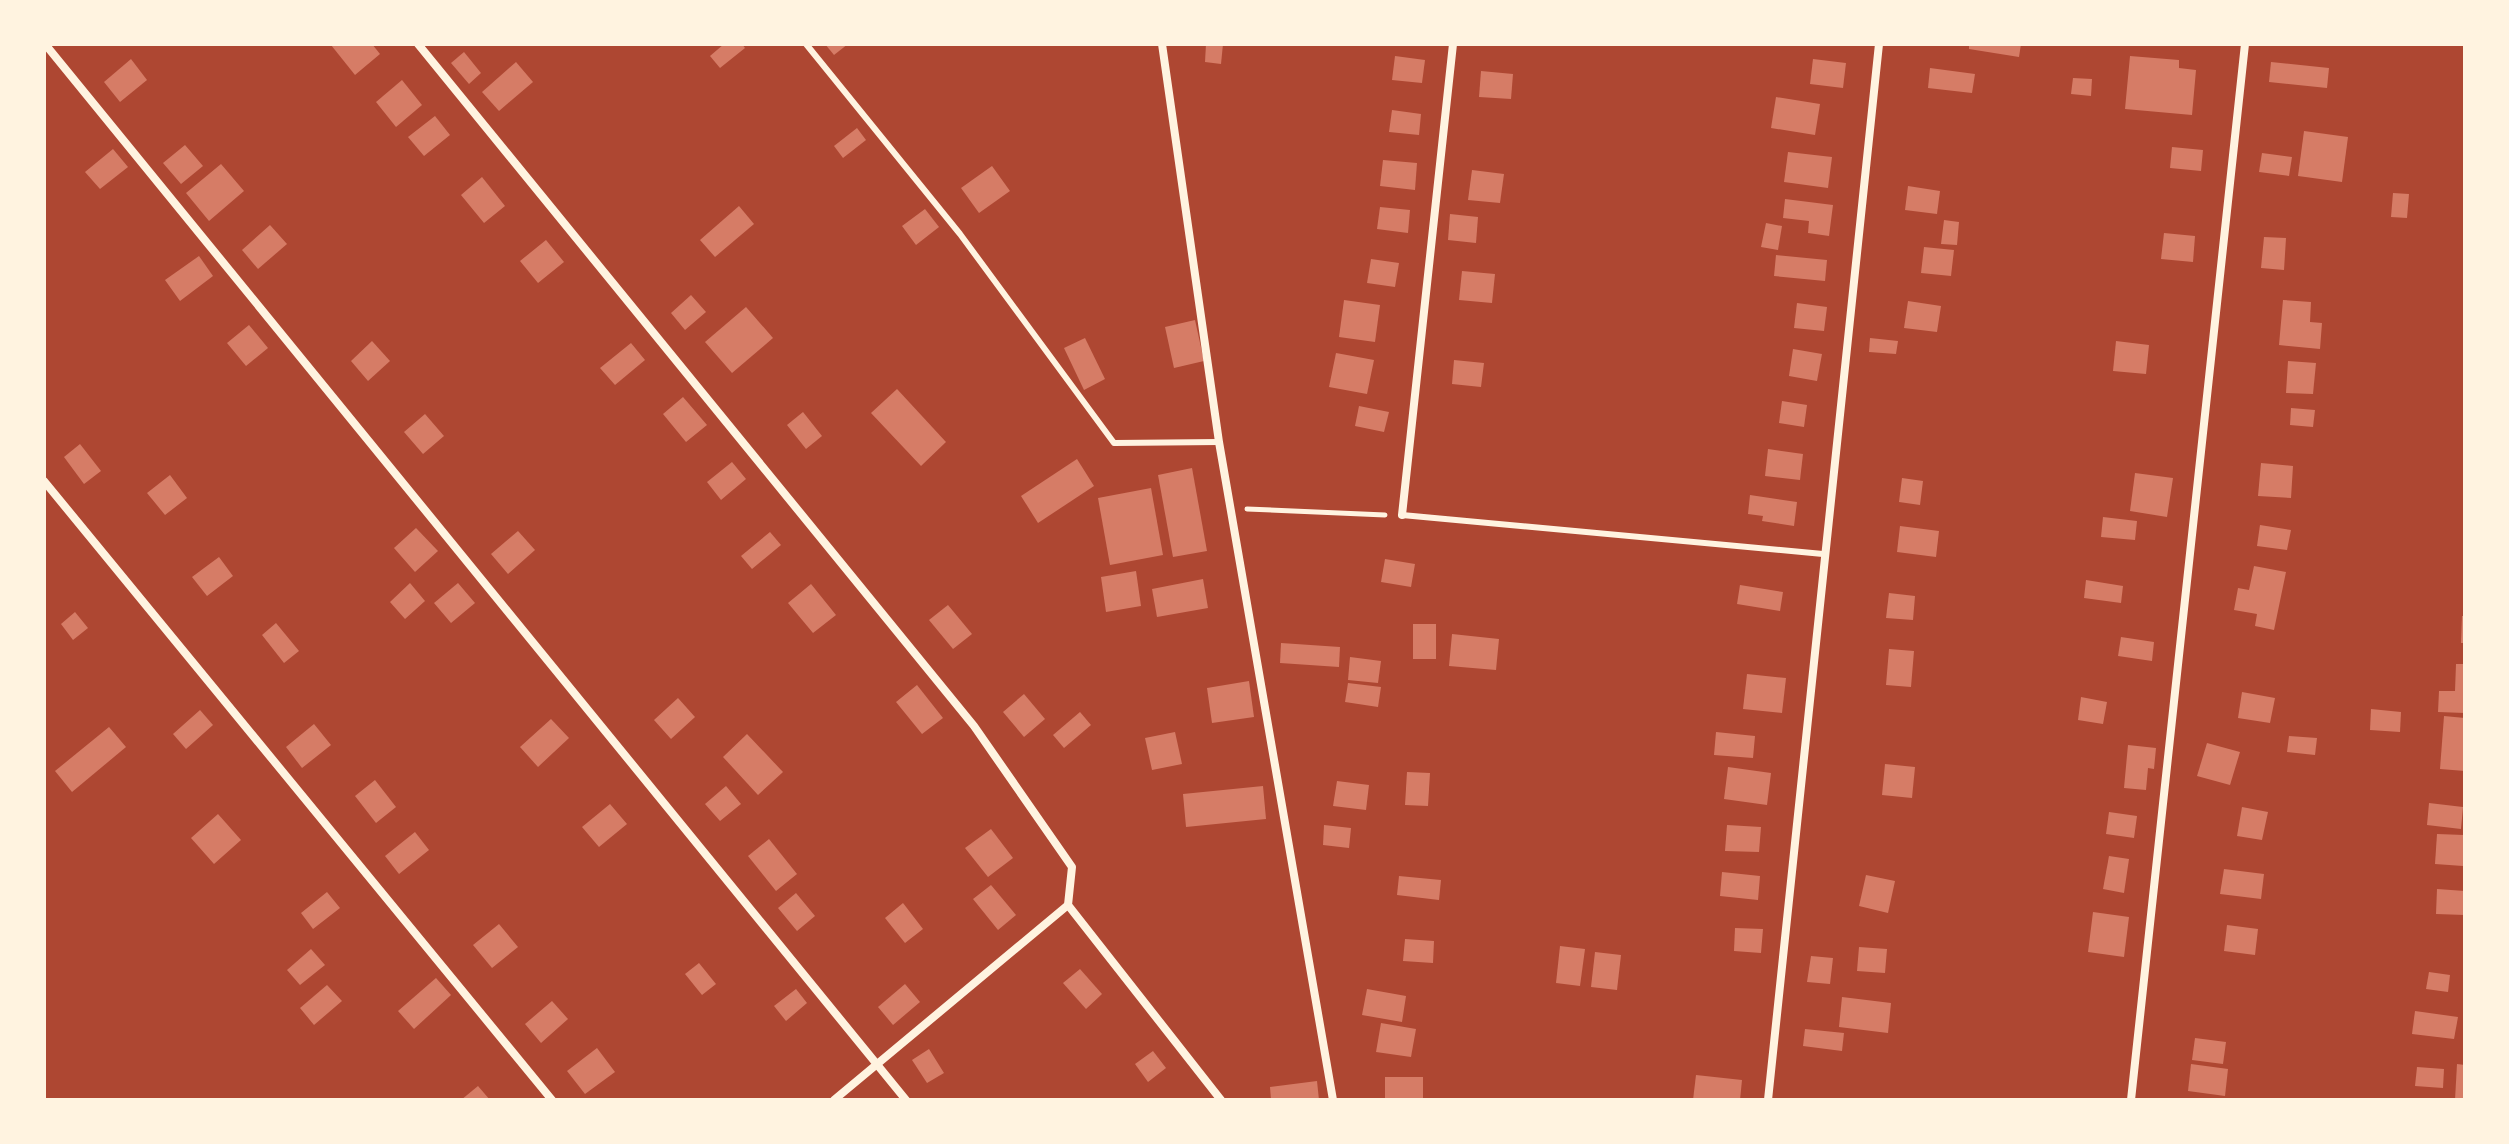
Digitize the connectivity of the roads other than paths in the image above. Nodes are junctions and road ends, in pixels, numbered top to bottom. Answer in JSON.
{"nodes":[{"id":1,"x":45,"y":44,"type":"edge"},
{"id":2,"x":418,"y":44,"type":"edge"},
{"id":3,"x":806,"y":44,"type":"edge"},
{"id":4,"x":1162,"y":44,"type":"edge"},
{"id":5,"x":1453,"y":44,"type":"edge"},
{"id":6,"x":1879,"y":44,"type":"edge"},
{"id":7,"x":2245,"y":44,"type":"edge"},
{"id":8,"x":1219,"y":442,"type":"junction"},
{"id":9,"x":44,"y":481,"type":"edge"},
{"id":10,"x":1402,"y":515,"type":"joint"},
{"id":11,"x":1823,"y":554,"type":"junction"},
{"id":12,"x":1068,"y":905,"type":"junction"},
{"id":13,"x":878,"y":1065,"type":"junction"},
{"id":14,"x":552,"y":1100,"type":"edge"},
{"id":15,"x":834,"y":1100,"type":"edge"},
{"id":16,"x":906,"y":1100,"type":"edge"},
{"id":17,"x":1221,"y":1100,"type":"edge"},
{"id":18,"x":1333,"y":1100,"type":"edge"},
{"id":19,"x":1768,"y":1100,"type":"edge"},
{"id":20,"x":2131,"y":1100,"type":"edge"}],
"edges":[{"from":1,"to":13,"type":"street"},
{"from":2,"to":12,"type":"street"},
{"from":3,"to":8,"type":"lane"},
{"from":4,"to":8,"type":"street"},
{"from":5,"to":10,"type":"street"},
{"from":6,"to":11,"type":"street"},
{"from":7,"to":20,"type":"street"},
{"from":8,"to":18,"type":"street"},
{"from":9,"to":14,"type":"street"},
{"from":10,"to":11,"type":"lane"},
{"from":11,"to":19,"type":"street"},
{"from":12,"to":13,"type":"street"},
{"from":12,"to":17,"type":"street"},
{"from":13,"to":15,"type":"street"},
{"from":13,"to":16,"type":"street"}]}
